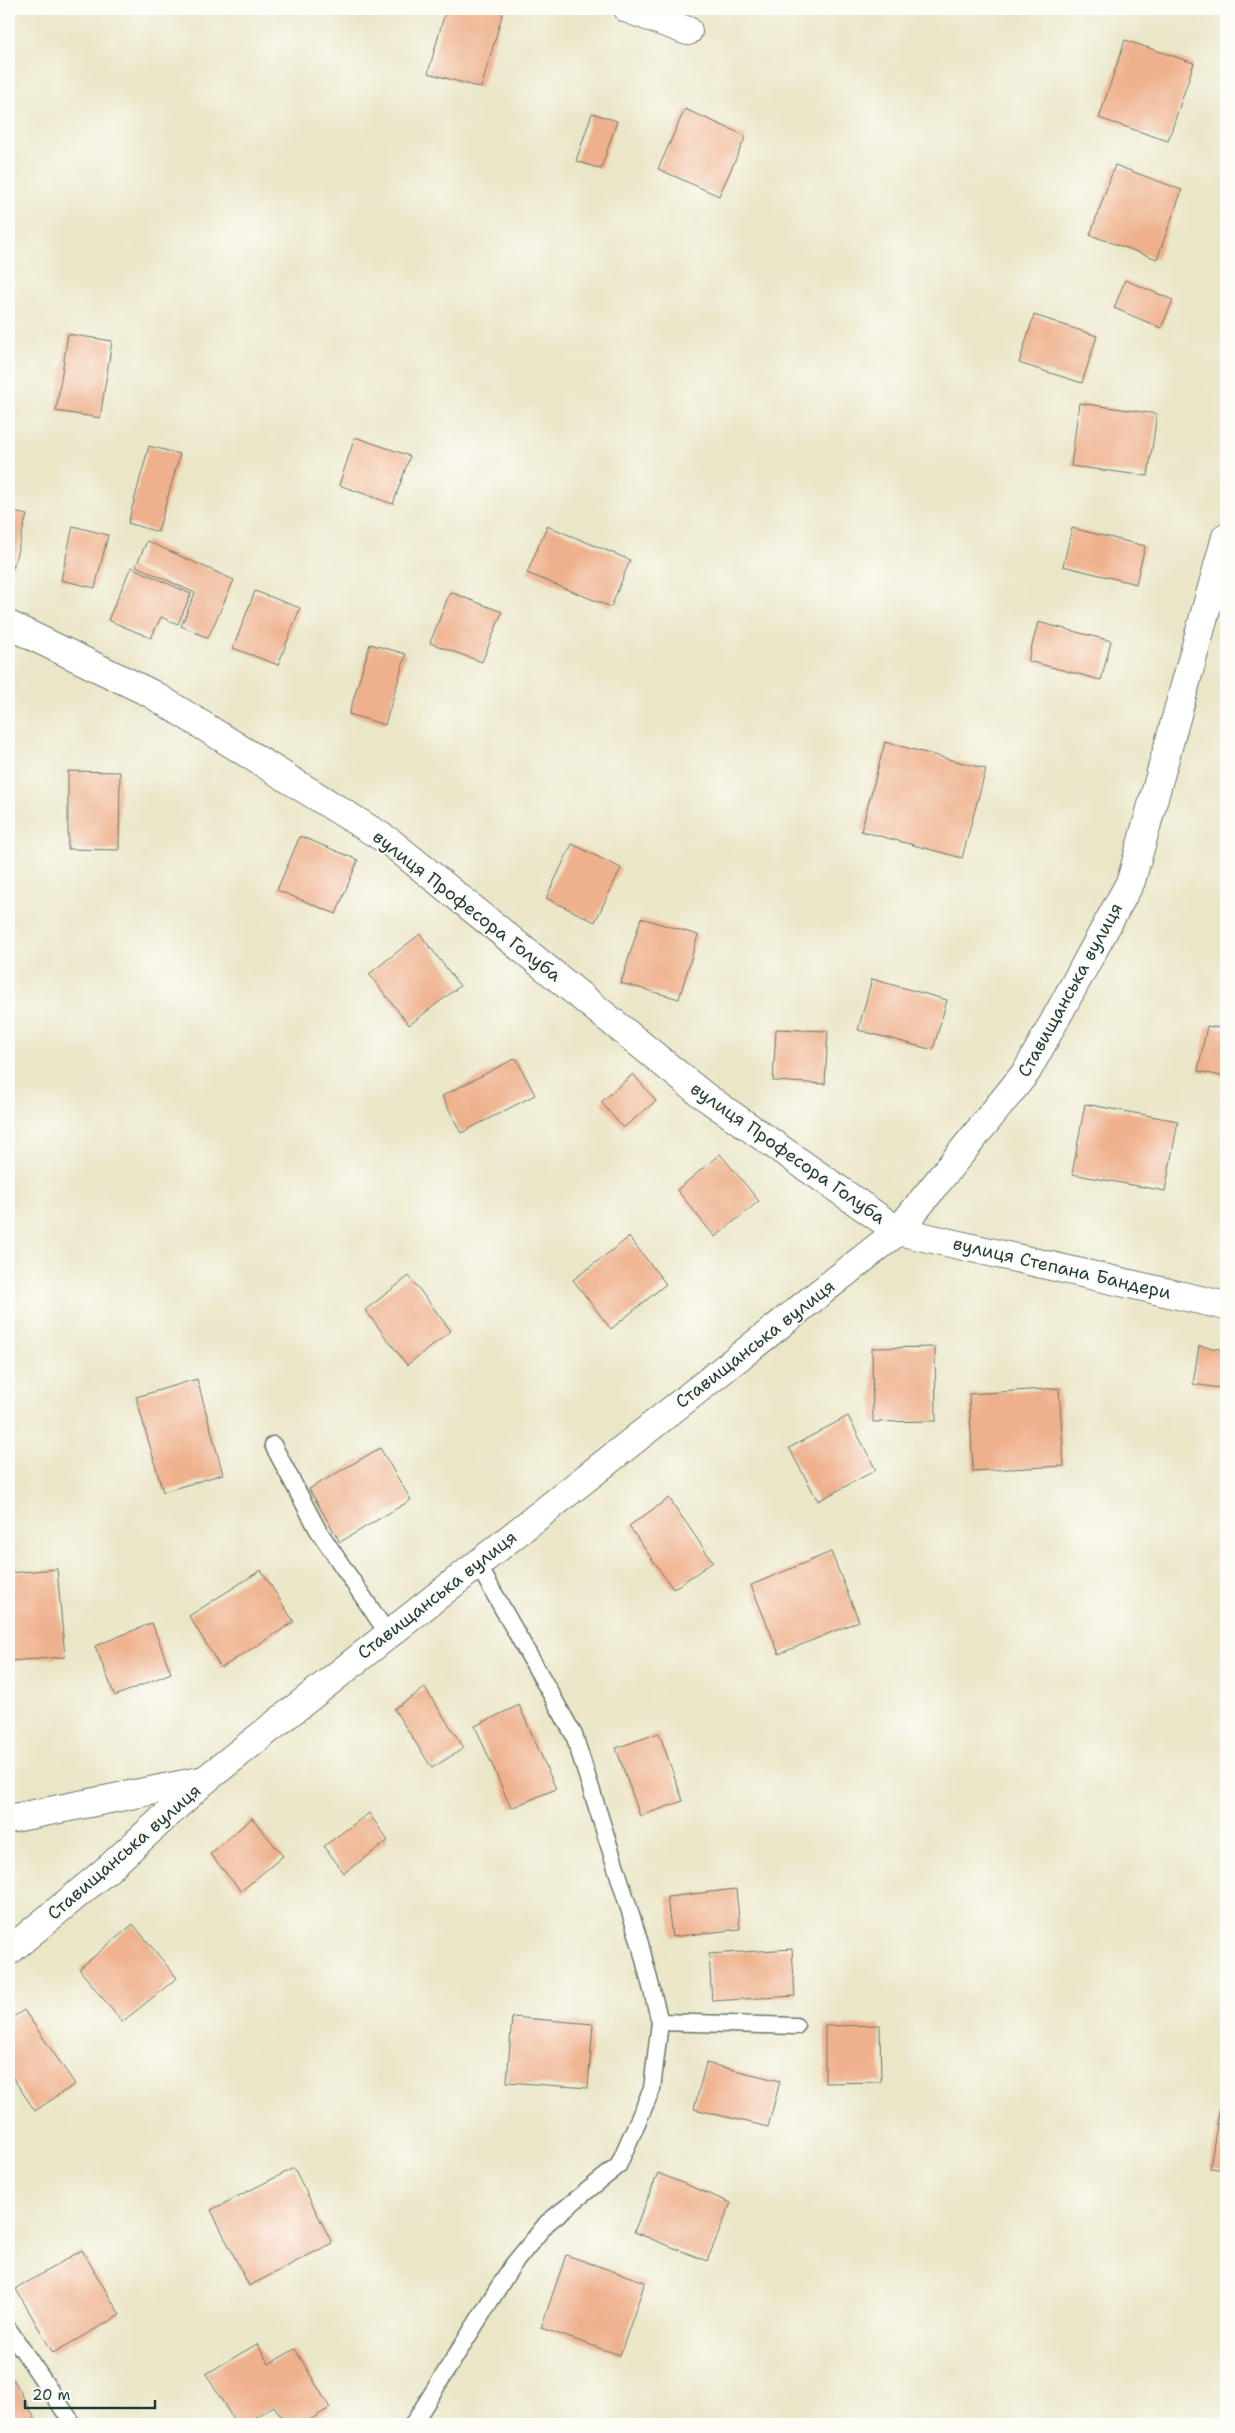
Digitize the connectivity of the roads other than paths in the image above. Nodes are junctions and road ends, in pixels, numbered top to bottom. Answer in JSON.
{"nodes":[{"id":1,"x":628,"y":9,"type":"edge"},
{"id":2,"x":688,"y":31,"type":"dead end"},
{"id":3,"x":1226,"y":537,"type":"edge"},
{"id":4,"x":9,"y":625,"type":"edge"},
{"id":5,"x":898,"y":1231,"type":"junction"},
{"id":6,"x":1226,"y":1306,"type":"edge"},
{"id":7,"x":273,"y":1445,"type":"dead end"},
{"id":8,"x":477,"y":1563,"type":"junction"},
{"id":9,"x":388,"y":1634,"type":"junction"},
{"id":10,"x":205,"y":1780,"type":"junction"},
{"id":11,"x":9,"y":1819,"type":"edge"},
{"id":12,"x":9,"y":1951,"type":"edge"},
{"id":13,"x":660,"y":2022,"type":"junction"},
{"id":14,"x":796,"y":2026,"type":"dead end"},
{"id":15,"x":9,"y":2330,"type":"edge"},
{"id":16,"x":73,"y":2424,"type":"edge"},
{"id":17,"x":413,"y":2424,"type":"edge"}],
"edges":[{"from":1,"to":2,"type":"street"},
{"from":3,"to":5,"type":"street","name":"Ставищанська вулиця"},
{"from":4,"to":5,"type":"street","name":"вулиця Професора Голуба"},
{"from":5,"to":6,"type":"street","name":"вулиця Степана Бандери"},
{"from":5,"to":8,"type":"street","name":"Ставищанська вулиця"},
{"from":7,"to":9,"type":"lane"},
{"from":8,"to":9,"type":"street","name":"Ставищанська вулиця"},
{"from":8,"to":13,"type":"lane"},
{"from":9,"to":10,"type":"street","name":"Ставищанська вулиця"},
{"from":10,"to":11,"type":"street"},
{"from":10,"to":12,"type":"street","name":"Ставищанська вулиця"},
{"from":13,"to":14,"type":"lane"},
{"from":13,"to":17,"type":"lane"},
{"from":15,"to":16,"type":"lane"}]}
